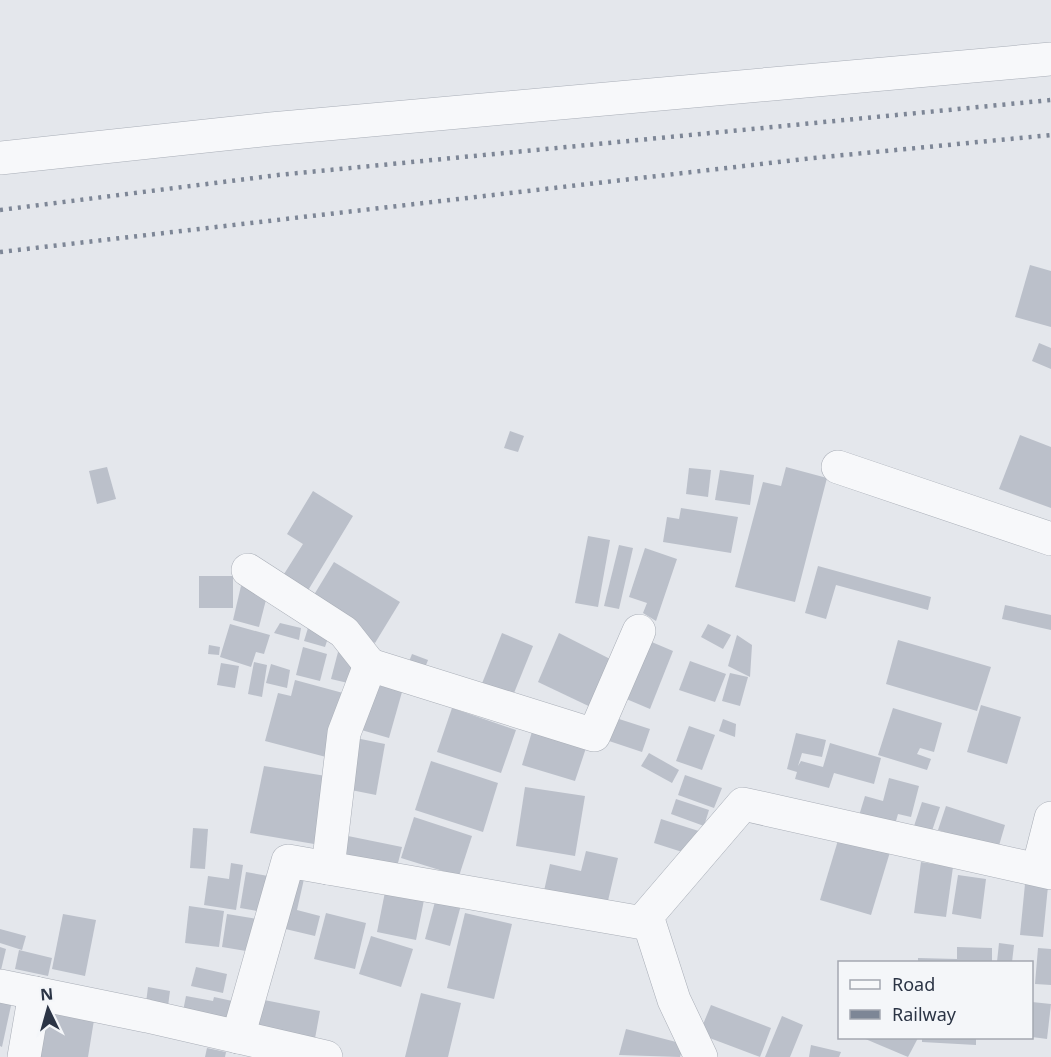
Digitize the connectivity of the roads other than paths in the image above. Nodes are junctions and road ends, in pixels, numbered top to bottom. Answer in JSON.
{"nodes":[{"id":1,"x":1051,"y":59,"type":"edge"},
{"id":2,"x":0,"y":158,"type":"edge"},
{"id":3,"x":838,"y":467,"type":"dead end"},
{"id":4,"x":1051,"y":539,"type":"edge"},
{"id":5,"x":248,"y":570,"type":"dead end"},
{"id":6,"x":639,"y":631,"type":"dead end"},
{"id":7,"x":370,"y":665,"type":"junction"},
{"id":8,"x":1051,"y":818,"type":"edge"},
{"id":9,"x":328,"y":868,"type":"junction"},
{"id":10,"x":1044,"y":871,"type":"edge"},
{"id":11,"x":649,"y":924,"type":"junction"},
{"id":12,"x":0,"y":986,"type":"edge"},
{"id":13,"x":35,"y":993,"type":"junction"},
{"id":14,"x":238,"y":1037,"type":"junction"},
{"id":15,"x":24,"y":1057,"type":"edge"},
{"id":16,"x":326,"y":1057,"type":"edge"},
{"id":17,"x":700,"y":1057,"type":"edge"}],
"edges":[{"from":1,"to":2,"type":"street"},
{"from":3,"to":4,"type":"street"},
{"from":5,"to":7,"type":"street"},
{"from":6,"to":7,"type":"street"},
{"from":7,"to":9,"type":"street"},
{"from":8,"to":10,"type":"street"},
{"from":9,"to":11,"type":"street"},
{"from":9,"to":14,"type":"street"},
{"from":10,"to":11,"type":"street"},
{"from":11,"to":17,"type":"street"},
{"from":12,"to":13,"type":"street"},
{"from":13,"to":14,"type":"street"},
{"from":13,"to":15,"type":"street"},
{"from":14,"to":16,"type":"street"}]}
